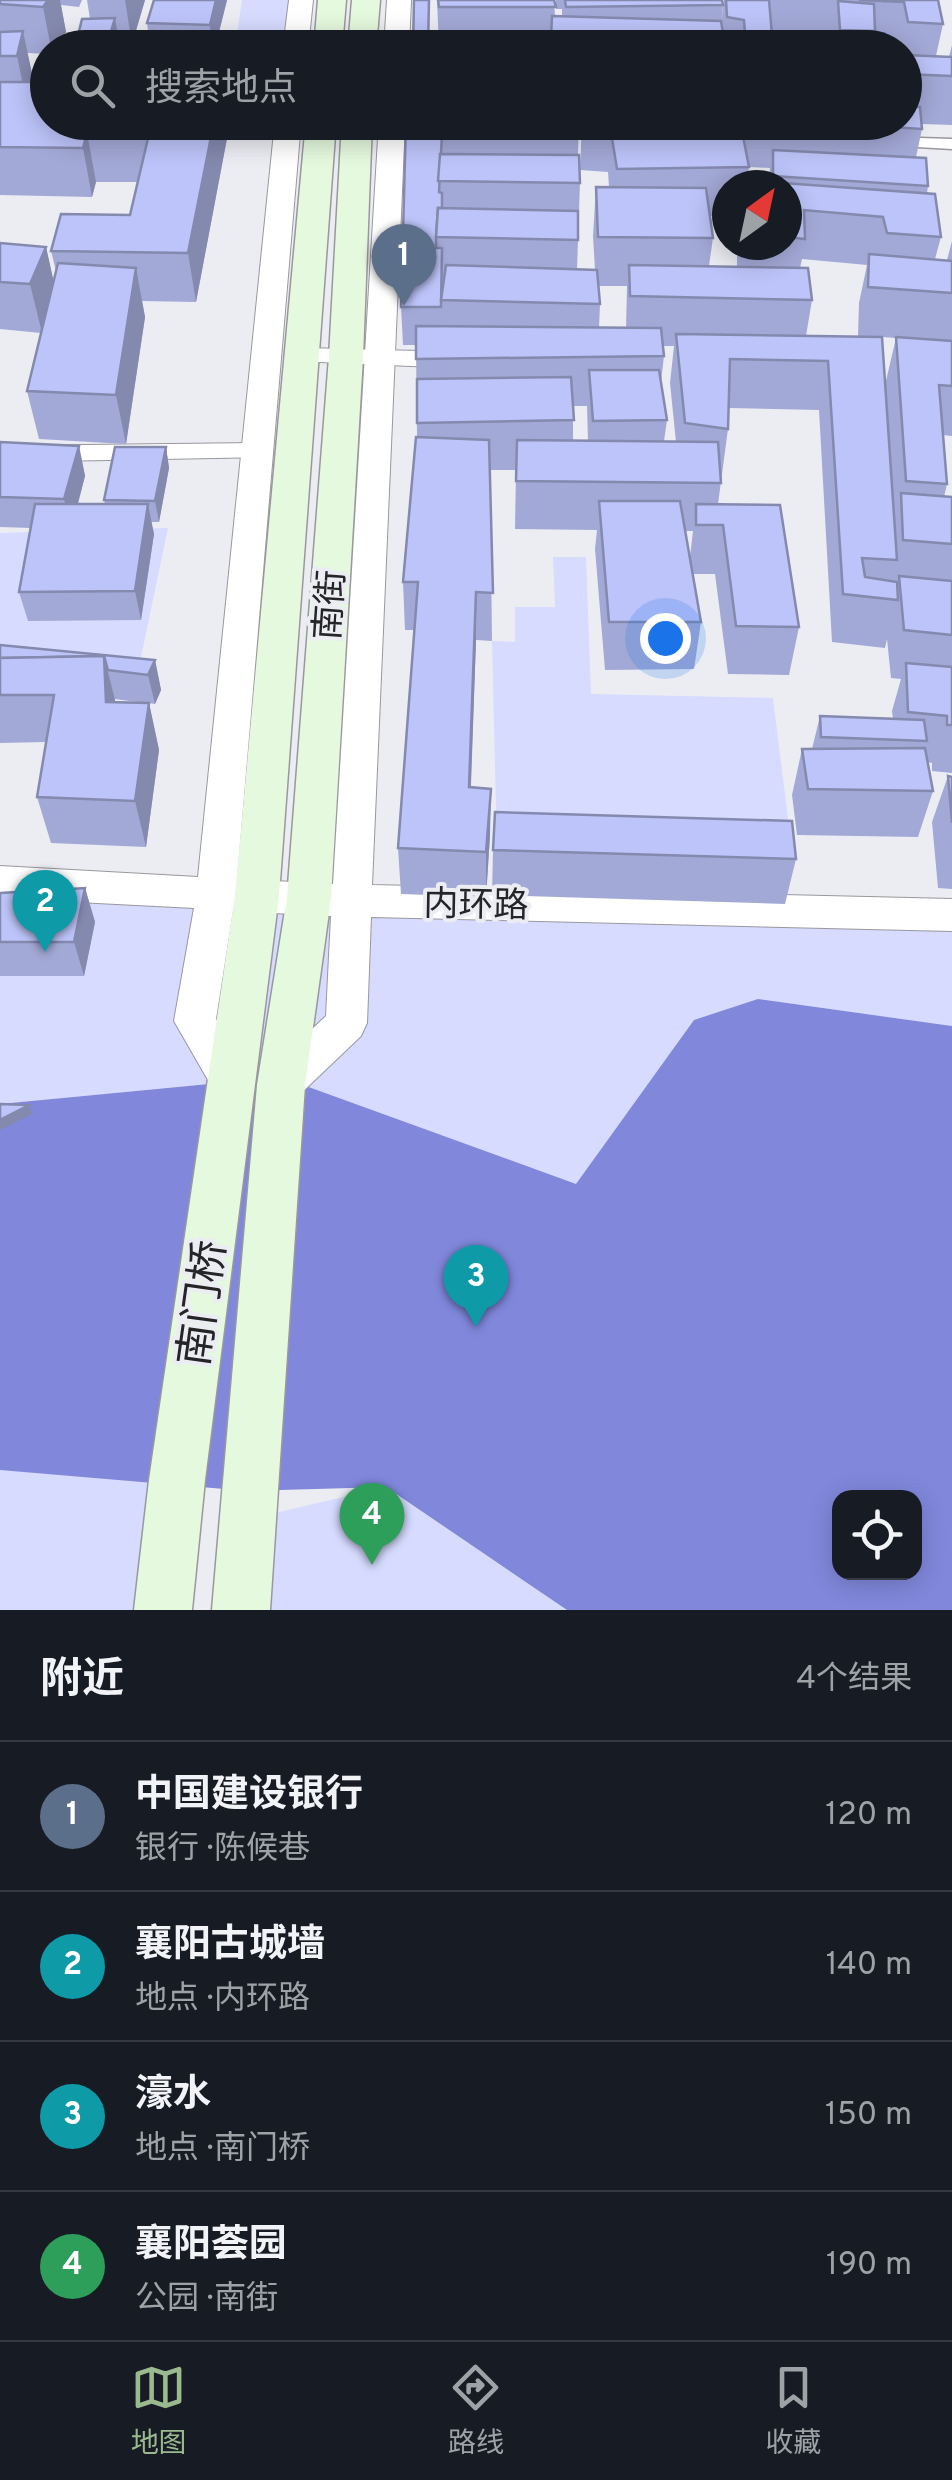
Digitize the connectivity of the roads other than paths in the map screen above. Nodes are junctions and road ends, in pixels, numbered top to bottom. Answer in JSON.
{"nodes":[{"id":1,"x":301,"y":0,"type":"edge"},
{"id":2,"x":332,"y":0,"type":"edge"},
{"id":3,"x":366,"y":0,"type":"edge"},
{"id":4,"x":399,"y":0,"type":"edge"},
{"id":5,"x":297,"y":30,"type":"edge"},
{"id":6,"x":330,"y":30,"type":"edge"},
{"id":7,"x":364,"y":30,"type":"edge"},
{"id":8,"x":397,"y":30,"type":"edge"},
{"id":9,"x":286,"y":140,"type":"edge"},
{"id":10,"x":320,"y":140,"type":"edge"},
{"id":11,"x":356,"y":140,"type":"edge"},
{"id":12,"x":390,"y":140,"type":"edge"},
{"id":13,"x":874,"y":141,"type":"edge"},
{"id":14,"x":952,"y":144,"type":"edge"},
{"id":15,"x":305,"y":356,"type":"junction"},
{"id":16,"x":361,"y":357,"type":"junction"},
{"id":17,"x":491,"y":360,"type":"edge"},
{"id":18,"x":258,"y":451,"type":"junction"},
{"id":19,"x":0,"y":454,"type":"edge"},
{"id":20,"x":0,"y":882,"type":"edge"},
{"id":21,"x":237,"y":894,"type":"junction"},
{"id":22,"x":309,"y":898,"type":"junction"},
{"id":23,"x":352,"y":901,"type":"junction"},
{"id":24,"x":952,"y":915,"type":"edge"},
{"id":25,"x":256,"y":1083,"type":"junction"},
{"id":26,"x":163,"y":1610,"type":"edge"},
{"id":27,"x":242,"y":1610,"type":"edge"}],
"edges":[{"from":1,"to":5,"type":"street"},
{"from":2,"to":6,"type":"main road"},
{"from":3,"to":7,"type":"main road"},
{"from":4,"to":8,"type":"street"},
{"from":9,"to":18,"type":"street"},
{"from":10,"to":15,"type":"main road","name":"南街"},
{"from":11,"to":16,"type":"main road","name":"南街"},
{"from":12,"to":16,"type":"street"},
{"from":13,"to":14,"type":"street"},
{"from":15,"to":16,"type":"street"},
{"from":15,"to":21,"type":"main road","name":"南街"},
{"from":16,"to":17,"type":"street"},
{"from":16,"to":22,"type":"main road","name":"南街"},
{"from":16,"to":23,"type":"street"},
{"from":18,"to":19,"type":"street"},
{"from":18,"to":21,"type":"street"},
{"from":20,"to":21,"type":"street","name":"内环路"},
{"from":21,"to":22,"type":"street","name":"内环路"},
{"from":21,"to":25,"type":"main road","name":"南街"},
{"from":22,"to":23,"type":"street","name":"内环路"},
{"from":22,"to":25,"type":"main road","name":"南街"},
{"from":23,"to":24,"type":"street","name":"内环路"},
{"from":23,"to":25,"type":"street"},
{"from":25,"to":26,"type":"main road","name":"南门桥"},
{"from":25,"to":27,"type":"main road","name":"南门桥"}]}
